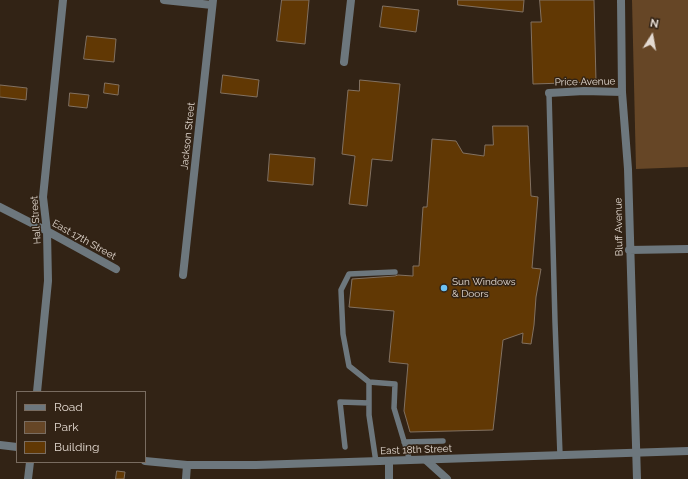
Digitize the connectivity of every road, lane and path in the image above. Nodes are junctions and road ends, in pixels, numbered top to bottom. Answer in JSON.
{"nodes":[{"id":1,"x":63,"y":0,"type":"edge"},
{"id":2,"x":164,"y":0,"type":"edge"},
{"id":3,"x":350,"y":0,"type":"edge"},
{"id":4,"x":621,"y":0,"type":"edge"},
{"id":5,"x":213,"y":3,"type":"edge"},
{"id":6,"x":344,"y":62,"type":"dead end"},
{"id":7,"x":622,"y":92,"type":"junction"},
{"id":8,"x":549,"y":93,"type":"joint"},
{"id":9,"x":0,"y":207,"type":"edge"},
{"id":10,"x":47,"y":231,"type":"junction"},
{"id":11,"x":688,"y":249,"type":"edge"},
{"id":12,"x":629,"y":250,"type":"junction"},
{"id":13,"x":116,"y":269,"type":"dead end"},
{"id":14,"x":395,"y":272,"type":"dead end"},
{"id":15,"x":183,"y":275,"type":"dead end"},
{"id":16,"x":369,"y":382,"type":"junction"},
{"id":17,"x":37,"y":391,"type":"edge"},
{"id":18,"x":369,"y":403,"type":"junction"},
{"id":19,"x":443,"y":441,"type":"dead end"},
{"id":20,"x":404,"y":442,"type":"junction"},
{"id":21,"x":0,"y":445,"type":"edge"},
{"id":22,"x":16,"y":447,"type":"edge"},
{"id":23,"x":345,"y":447,"type":"dead end"},
{"id":24,"x":688,"y":451,"type":"edge"},
{"id":25,"x":636,"y":453,"type":"junction"},
{"id":26,"x":560,"y":455,"type":"junction"},
{"id":27,"x":410,"y":460,"type":"junction"},
{"id":28,"x":426,"y":460,"type":"junction"},
{"id":29,"x":146,"y":461,"type":"edge"},
{"id":30,"x":389,"y":461,"type":"junction"},
{"id":31,"x":376,"y":462,"type":"junction"},
{"id":32,"x":30,"y":463,"type":"edge"},
{"id":33,"x":187,"y":465,"type":"junction"},
{"id":34,"x":28,"y":479,"type":"edge"},
{"id":35,"x":186,"y":479,"type":"edge"},
{"id":36,"x":389,"y":479,"type":"edge"},
{"id":37,"x":447,"y":479,"type":"edge"},
{"id":38,"x":637,"y":479,"type":"edge"}],
"edges":[{"from":1,"to":10,"type":"street","name":"Hall Street"},
{"from":2,"to":5,"type":"street"},
{"from":3,"to":6,"type":"street"},
{"from":4,"to":7,"type":"street","name":"Bluff Avenue"},
{"from":5,"to":15,"type":"street","name":"Jackson Street"},
{"from":7,"to":8,"type":"street","name":"Price Avenue"},
{"from":7,"to":12,"type":"street","name":"Bluff Avenue"},
{"from":8,"to":26,"type":"lane"},
{"from":9,"to":10,"type":"street","name":"East 17th Street"},
{"from":10,"to":13,"type":"street","name":"East 17th Street"},
{"from":10,"to":17,"type":"street","name":"Hall Street"},
{"from":11,"to":12,"type":"street"},
{"from":12,"to":25,"type":"street","name":"Bluff Avenue"},
{"from":14,"to":16,"type":"lane"},
{"from":16,"to":18,"type":"lane"},
{"from":16,"to":20,"type":"lane"},
{"from":18,"to":23,"type":"lane"},
{"from":18,"to":31,"type":"lane"},
{"from":19,"to":20,"type":"lane"},
{"from":20,"to":27,"type":"lane"},
{"from":21,"to":22,"type":"street"},
{"from":24,"to":25,"type":"street","name":"East 18th Street"},
{"from":25,"to":26,"type":"street","name":"East 18th Street"},
{"from":25,"to":38,"type":"street","name":"Bluff Avenue"},
{"from":26,"to":28,"type":"street","name":"East 18th Street"},
{"from":27,"to":28,"type":"street","name":"East 18th Street"},
{"from":27,"to":30,"type":"street","name":"East 18th Street"},
{"from":28,"to":37,"type":"street"},
{"from":29,"to":33,"type":"street","name":"East 18th Street"},
{"from":30,"to":31,"type":"street","name":"East 18th Street"},
{"from":30,"to":36,"type":"street"},
{"from":31,"to":33,"type":"street","name":"East 18th Street"},
{"from":32,"to":34,"type":"street"},
{"from":33,"to":35,"type":"street"}]}
